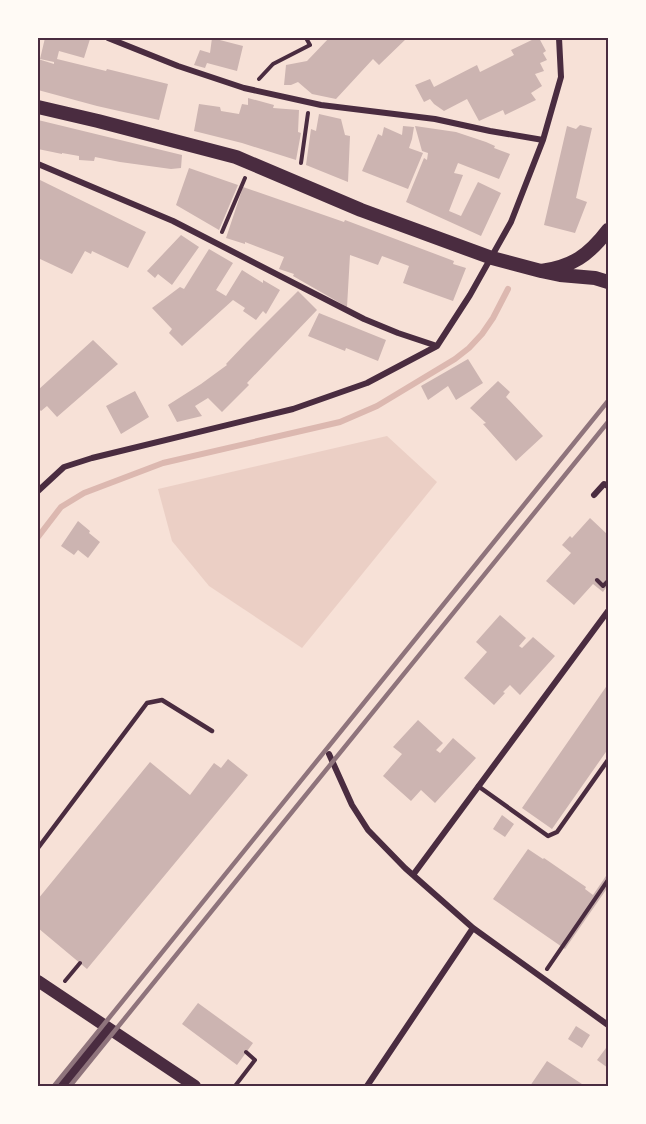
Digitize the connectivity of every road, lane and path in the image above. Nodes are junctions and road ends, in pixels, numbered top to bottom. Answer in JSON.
{"nodes":[{"id":1,"x":108,"y":38,"type":"edge"},
{"id":2,"x":306,"y":38,"type":"edge"},
{"id":3,"x":559,"y":38,"type":"edge"},
{"id":4,"x":268,"y":82,"type":"dead end"},
{"id":5,"x":38,"y":107,"type":"edge"},
{"id":6,"x":309,"y":108,"type":"dead end"},
{"id":7,"x":543,"y":140,"type":"junction"},
{"id":8,"x":301,"y":163,"type":"dead end"},
{"id":9,"x":38,"y":164,"type":"edge"},
{"id":10,"x":241,"y":186,"type":"dead end"},
{"id":11,"x":608,"y":230,"type":"edge"},
{"id":12,"x":217,"y":244,"type":"junction"},
{"id":13,"x":609,"y":249,"type":"edge"},
{"id":14,"x":492,"y":258,"type":"junction"},
{"id":15,"x":541,"y":271,"type":"junction"},
{"id":16,"x":609,"y":282,"type":"edge"},
{"id":17,"x":437,"y":346,"type":"junction"},
{"id":18,"x":609,"y":486,"type":"edge"},
{"id":19,"x":38,"y":490,"type":"edge"},
{"id":20,"x":594,"y":495,"type":"dead end"},
{"id":21,"x":597,"y":580,"type":"dead end"},
{"id":22,"x":609,"y":581,"type":"edge"},
{"id":23,"x":609,"y":611,"type":"edge"},
{"id":24,"x":212,"y":731,"type":"dead end"},
{"id":25,"x":329,"y":754,"type":"dead end"},
{"id":26,"x":609,"y":760,"type":"edge"},
{"id":27,"x":478,"y":786,"type":"junction"},
{"id":28,"x":38,"y":848,"type":"edge"},
{"id":29,"x":413,"y":875,"type":"junction"},
{"id":30,"x":609,"y":880,"type":"edge"},
{"id":31,"x":473,"y":928,"type":"junction"},
{"id":32,"x":80,"y":963,"type":"dead end"},
{"id":33,"x":541,"y":977,"type":"junction"},
{"id":34,"x":38,"y":981,"type":"edge"},
{"id":35,"x":59,"y":995,"type":"junction"},
{"id":36,"x":609,"y":1025,"type":"edge"},
{"id":37,"x":109,"y":1029,"type":"dead end"},
{"id":38,"x":246,"y":1053,"type":"dead end"},
{"id":39,"x":62,"y":1086,"type":"edge"},
{"id":40,"x":195,"y":1086,"type":"edge"},
{"id":41,"x":235,"y":1086,"type":"edge"},
{"id":42,"x":367,"y":1086,"type":"edge"}],
"edges":[{"from":1,"to":7,"type":"street"},
{"from":2,"to":4,"type":"path"},
{"from":3,"to":7,"type":"street"},
{"from":5,"to":14,"type":"main road"},
{"from":6,"to":8,"type":"path"},
{"from":7,"to":14,"type":"street"},
{"from":9,"to":12,"type":"street"},
{"from":10,"to":12,"type":"path"},
{"from":11,"to":13,"type":"main road"},
{"from":11,"to":15,"type":"main road"},
{"from":12,"to":17,"type":"street"},
{"from":14,"to":15,"type":"main road"},
{"from":14,"to":17,"type":"street"},
{"from":15,"to":16,"type":"main road"},
{"from":17,"to":19,"type":"street"},
{"from":18,"to":20,"type":"street"},
{"from":21,"to":22,"type":"path"},
{"from":23,"to":27,"type":"street"},
{"from":24,"to":28,"type":"lane"},
{"from":25,"to":29,"type":"street"},
{"from":26,"to":27,"type":"lane"},
{"from":27,"to":29,"type":"street"},
{"from":29,"to":31,"type":"street"},
{"from":30,"to":33,"type":"path"},
{"from":31,"to":33,"type":"street"},
{"from":31,"to":42,"type":"street"},
{"from":32,"to":35,"type":"path"},
{"from":33,"to":36,"type":"street"},
{"from":34,"to":35,"type":"main road"},
{"from":35,"to":40,"type":"main road"},
{"from":37,"to":39,"type":"main road"},
{"from":38,"to":41,"type":"path"}]}
